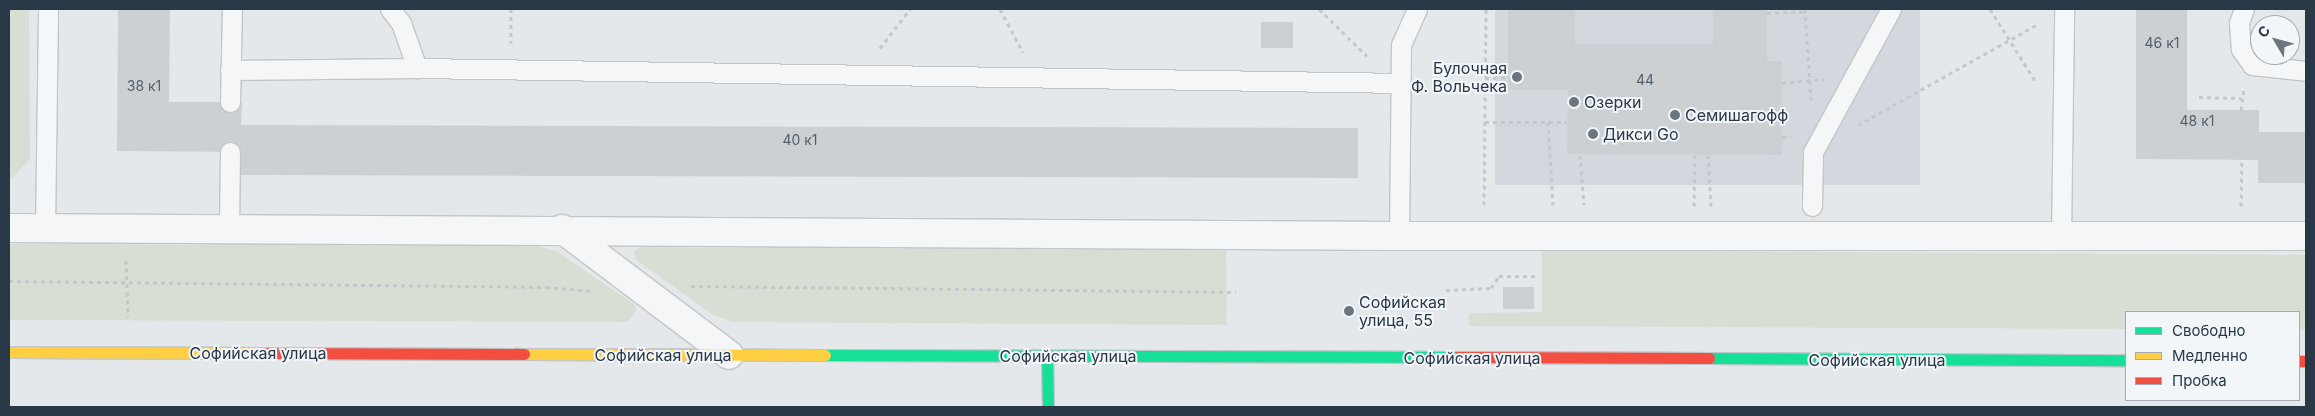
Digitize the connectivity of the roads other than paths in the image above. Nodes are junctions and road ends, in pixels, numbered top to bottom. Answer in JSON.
{"nodes":[{"id":1,"x":48,"y":9,"type":"edge"},
{"id":2,"x":232,"y":9,"type":"edge"},
{"id":3,"x":390,"y":9,"type":"edge"},
{"id":4,"x":1417,"y":9,"type":"edge"},
{"id":5,"x":1891,"y":9,"type":"edge"},
{"id":6,"x":2244,"y":9,"type":"edge"},
{"id":7,"x":2064,"y":10,"type":"edge"},
{"id":8,"x":416,"y":68,"type":"junction"},
{"id":9,"x":230,"y":70,"type":"junction"},
{"id":10,"x":2306,"y":71,"type":"edge"},
{"id":11,"x":1400,"y":83,"type":"junction"},
{"id":12,"x":230,"y":102,"type":"dead end"},
{"id":13,"x":230,"y":152,"type":"dead end"},
{"id":14,"x":1812,"y":206,"type":"dead end"},
{"id":15,"x":9,"y":228,"type":"edge"},
{"id":16,"x":45,"y":228,"type":"junction"},
{"id":17,"x":562,"y":229,"type":"junction"},
{"id":18,"x":229,"y":230,"type":"junction"},
{"id":19,"x":1399,"y":236,"type":"junction"},
{"id":20,"x":2061,"y":236,"type":"junction"},
{"id":21,"x":2306,"y":236,"type":"edge"},
{"id":22,"x":9,"y":352,"type":"edge"},
{"id":23,"x":729,"y":355,"type":"junction"},
{"id":24,"x":1048,"y":356,"type":"junction"},
{"id":25,"x":2125,"y":360,"type":"edge"},
{"id":26,"x":1048,"y":407,"type":"edge"}],
"edges":[{"from":1,"to":16,"type":"lane"},
{"from":2,"to":9,"type":"lane"},
{"from":3,"to":8,"type":"lane"},
{"from":4,"to":11,"type":"lane"},
{"from":5,"to":14,"type":"lane"},
{"from":6,"to":10,"type":"lane"},
{"from":7,"to":20,"type":"lane"},
{"from":8,"to":9,"type":"lane"},
{"from":8,"to":11,"type":"lane"},
{"from":9,"to":12,"type":"lane"},
{"from":11,"to":19,"type":"lane"},
{"from":13,"to":18,"type":"lane"},
{"from":15,"to":16,"type":"street"},
{"from":16,"to":18,"type":"street"},
{"from":17,"to":18,"type":"street"},
{"from":17,"to":19,"type":"street"},
{"from":17,"to":23,"type":"street"},
{"from":19,"to":20,"type":"street"},
{"from":20,"to":21,"type":"street"},
{"from":22,"to":23,"type":"main road","name":"Софийская улица"},
{"from":23,"to":24,"type":"main road","name":"Софийская улица"},
{"from":24,"to":25,"type":"main road","name":"Софийская улица"},
{"from":24,"to":26,"type":"main road"}]}
